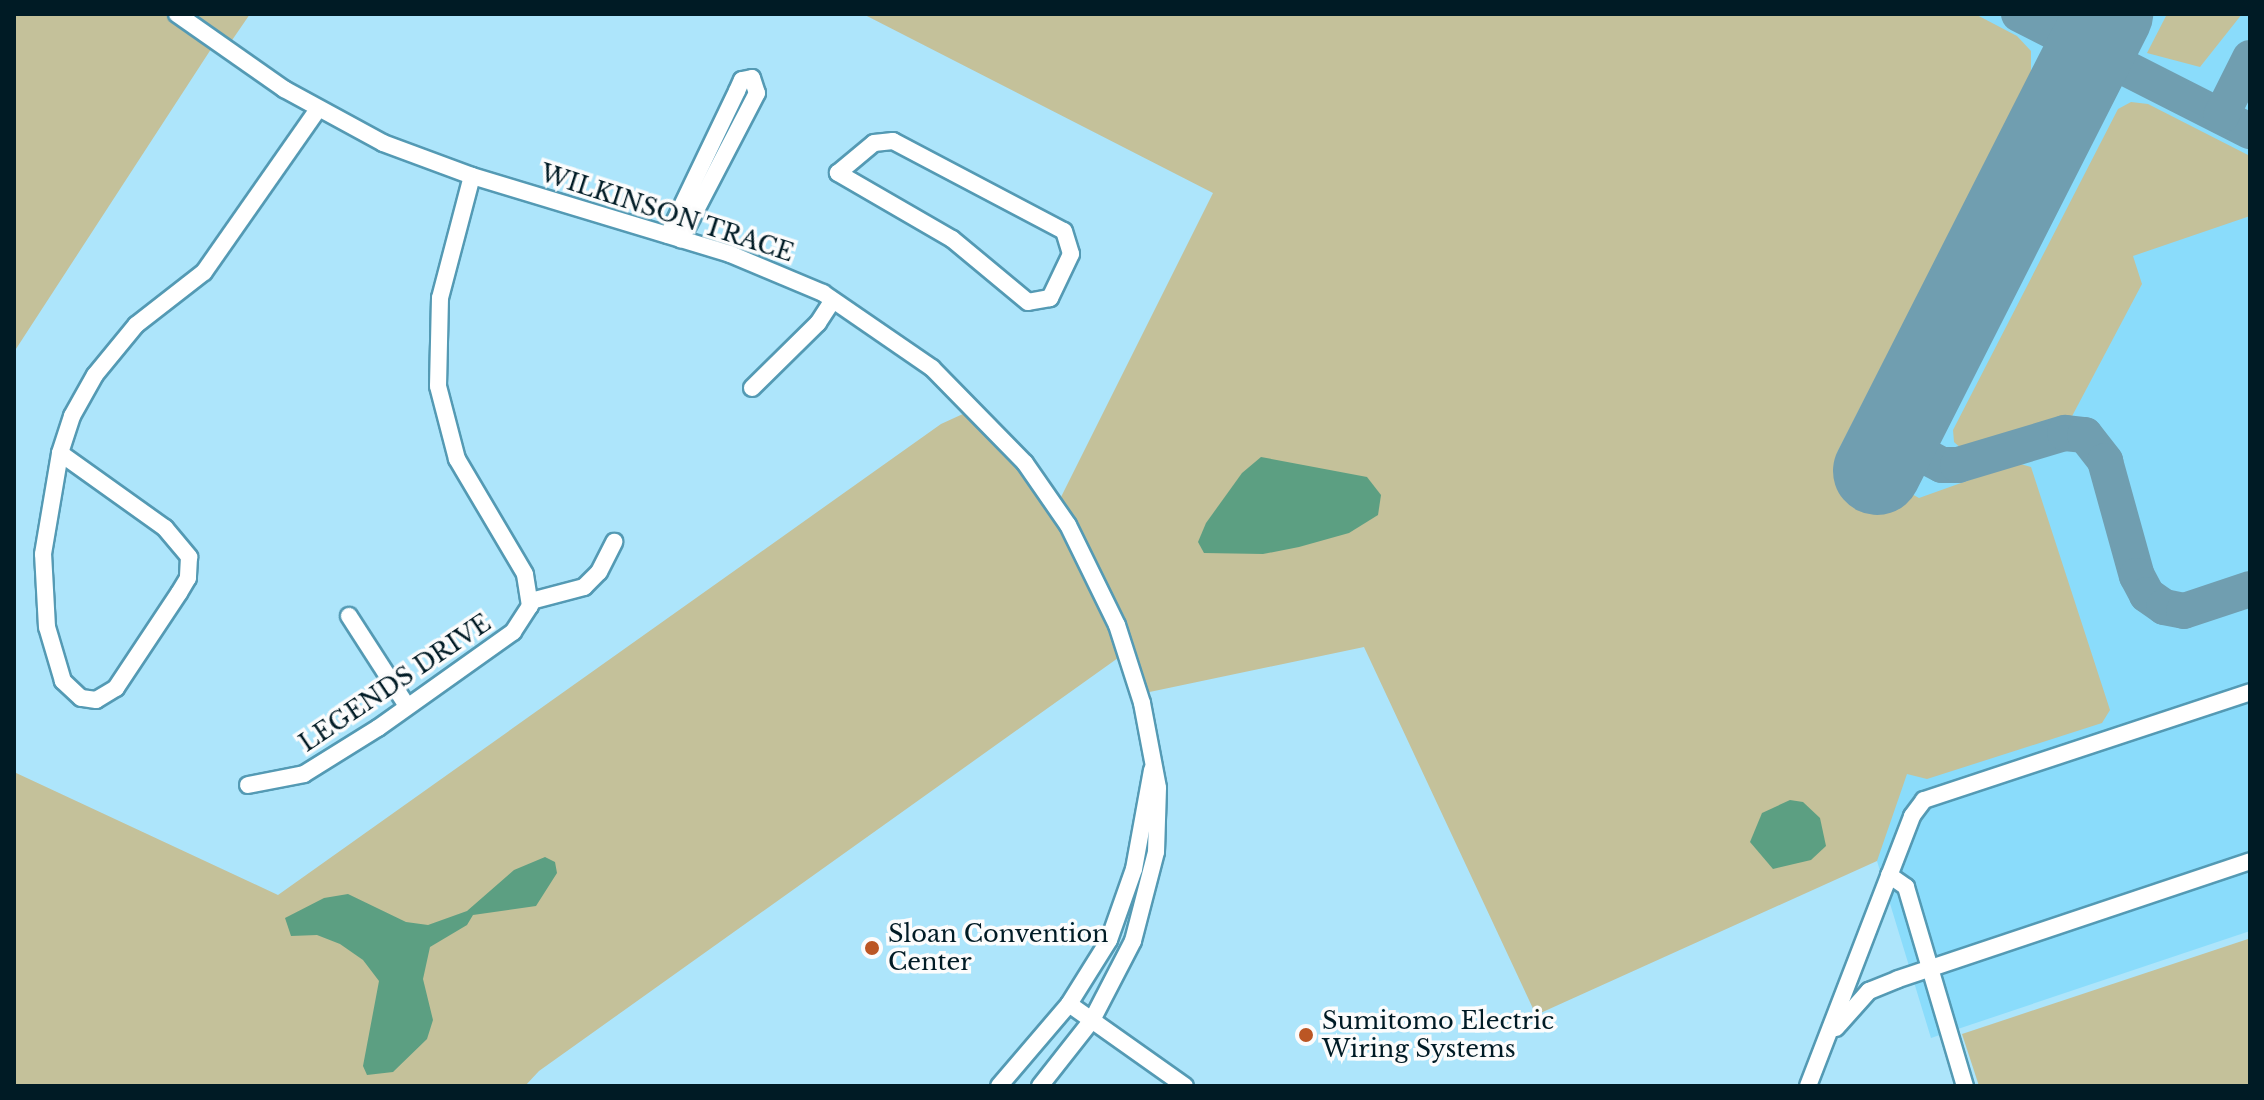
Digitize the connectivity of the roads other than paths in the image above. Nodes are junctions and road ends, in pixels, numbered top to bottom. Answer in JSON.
{"nodes":[{"id":1,"x":177,"y":14,"type":"edge"},
{"id":2,"x":318,"y":109,"type":"junction"},
{"id":3,"x":859,"y":156,"type":"joint"},
{"id":4,"x":472,"y":176,"type":"junction"},
{"id":5,"x":675,"y":237,"type":"junction"},
{"id":6,"x":833,"y":300,"type":"junction"},
{"id":7,"x":752,"y":388,"type":"dead end"},
{"id":8,"x":60,"y":453,"type":"junction"},
{"id":9,"x":614,"y":542,"type":"dead end"},
{"id":10,"x":531,"y":601,"type":"junction"},
{"id":11,"x":349,"y":616,"type":"dead end"},
{"id":12,"x":2247,"y":692,"type":"edge"},
{"id":13,"x":407,"y":706,"type":"junction"},
{"id":14,"x":1152,"y":770,"type":"junction"},
{"id":15,"x":248,"y":785,"type":"dead end"},
{"id":16,"x":2250,"y":861,"type":"edge"},
{"id":17,"x":1889,"y":875,"type":"junction"},
{"id":18,"x":1930,"y":967,"type":"junction"},
{"id":19,"x":1069,"y":1004,"type":"junction"},
{"id":20,"x":1092,"y":1020,"type":"junction"},
{"id":21,"x":1823,"y":1046,"type":"junction"},
{"id":22,"x":999,"y":1086,"type":"edge"},
{"id":23,"x":1040,"y":1086,"type":"edge"},
{"id":24,"x":1185,"y":1086,"type":"edge"},
{"id":25,"x":1808,"y":1086,"type":"edge"},
{"id":26,"x":1965,"y":1086,"type":"edge"}],
"edges":[{"from":1,"to":2,"type":"street","name":"WILKINSON TRACE"},
{"from":2,"to":4,"type":"street","name":"WILKINSON TRACE"},
{"from":2,"to":8,"type":"street"},
{"from":3,"to":3,"type":"street"},
{"from":4,"to":5,"type":"street","name":"WILKINSON TRACE"},
{"from":4,"to":10,"type":"street"},
{"from":5,"to":5,"type":"street"},
{"from":5,"to":6,"type":"street","name":"WILKINSON TRACE"},
{"from":6,"to":7,"type":"street"},
{"from":6,"to":14,"type":"street","name":"WILKINSON TRACE"},
{"from":8,"to":8,"type":"street"},
{"from":9,"to":10,"type":"street"},
{"from":10,"to":13,"type":"street","name":"LEGENDS DRIVE"},
{"from":11,"to":13,"type":"street"},
{"from":12,"to":17,"type":"street"},
{"from":13,"to":15,"type":"street","name":"LEGENDS DRIVE"},
{"from":14,"to":19,"type":"street","name":"WILKINSON TRACE"},
{"from":14,"to":20,"type":"street","name":"WILKINSON TRACE"},
{"from":16,"to":18,"type":"street"},
{"from":17,"to":18,"type":"street"},
{"from":17,"to":21,"type":"street"},
{"from":18,"to":21,"type":"street"},
{"from":18,"to":26,"type":"street"},
{"from":19,"to":20,"type":"street"},
{"from":19,"to":22,"type":"street","name":"WILKINSON TRACE"},
{"from":20,"to":23,"type":"street","name":"WILKINSON TRACE"},
{"from":20,"to":24,"type":"street"},
{"from":21,"to":25,"type":"street"}]}
